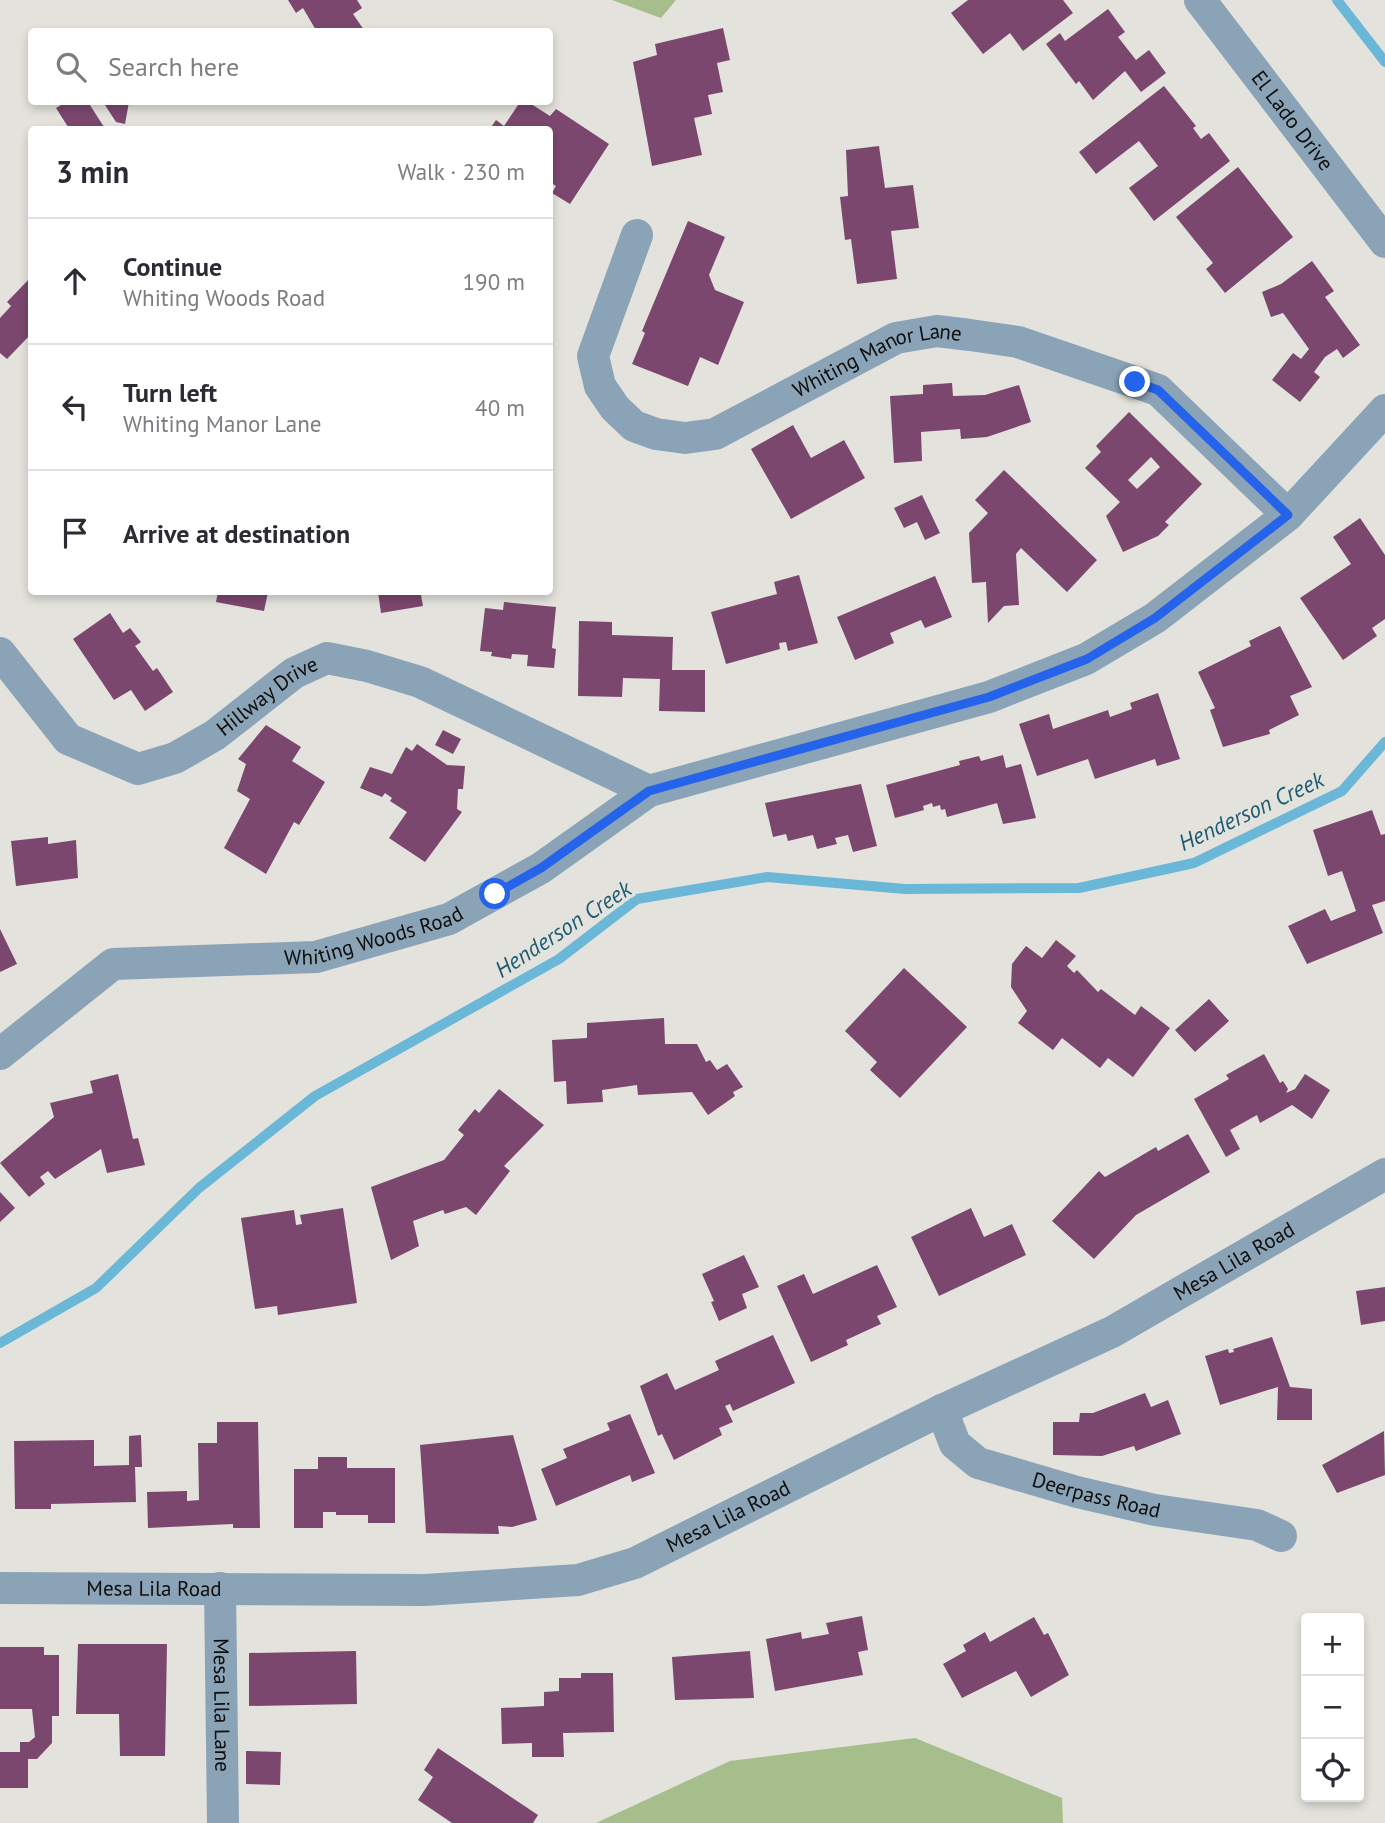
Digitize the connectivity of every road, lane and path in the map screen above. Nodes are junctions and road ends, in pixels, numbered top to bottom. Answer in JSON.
{"nodes":[{"id":1,"x":1200,"y":0,"type":"edge"},
{"id":2,"x":637,"y":235,"type":"dead end"},
{"id":3,"x":1385,"y":242,"type":"edge"},
{"id":4,"x":1385,"y":410,"type":"edge"},
{"id":5,"x":1288,"y":515,"type":"junction"},
{"id":6,"x":0,"y":653,"type":"edge"},
{"id":7,"x":649,"y":791,"type":"junction"},
{"id":8,"x":0,"y":1054,"type":"edge"},
{"id":9,"x":1385,"y":1174,"type":"edge"},
{"id":10,"x":942,"y":1409,"type":"junction"},
{"id":11,"x":1281,"y":1536,"type":"dead end"},
{"id":12,"x":0,"y":1588,"type":"edge"},
{"id":13,"x":220,"y":1588,"type":"junction"},
{"id":14,"x":223,"y":1823,"type":"edge"}],
"edges":[{"from":1,"to":3,"type":"street","name":"El Lado Drive"},
{"from":2,"to":5,"type":"street","name":"Whiting Manor Lane"},
{"from":4,"to":5,"type":"street","name":"Whiting Woods Road"},
{"from":5,"to":7,"type":"street","name":"Whiting Woods Road"},
{"from":6,"to":7,"type":"street","name":"Hillway Drive"},
{"from":7,"to":8,"type":"street","name":"Whiting Woods Road"},
{"from":9,"to":10,"type":"street","name":"Mesa Lila Road"},
{"from":10,"to":11,"type":"street","name":"Deerpass Road"},
{"from":10,"to":13,"type":"street","name":"Mesa Lila Road"},
{"from":12,"to":13,"type":"street","name":"Mesa Lila Road"},
{"from":13,"to":14,"type":"street","name":"Mesa Lila Lane"}]}
